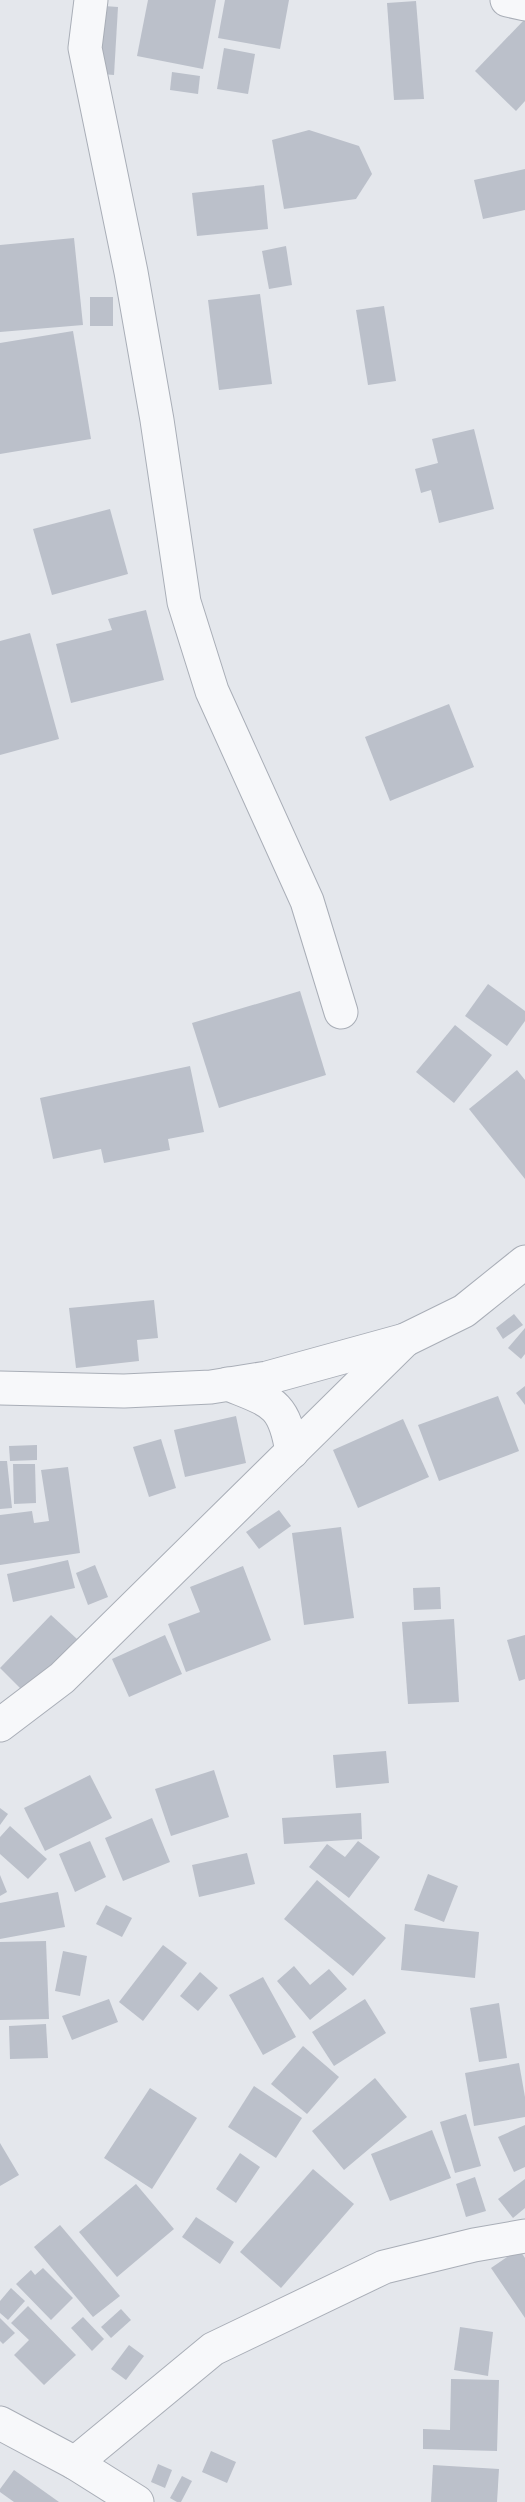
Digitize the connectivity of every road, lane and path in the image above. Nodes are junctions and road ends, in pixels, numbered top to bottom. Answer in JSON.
{"nodes":[{"id":1,"x":91,"y":0,"type":"edge"},
{"id":2,"x":507,"y":0,"type":"edge"},
{"id":3,"x":525,"y":4,"type":"edge"},
{"id":4,"x":341,"y":1012,"type":"dead end"},
{"id":5,"x":525,"y":1262,"type":"edge"},
{"id":6,"x":405,"y":1340,"type":"junction"},
{"id":7,"x":228,"y":1384,"type":"junction"},
{"id":8,"x":0,"y":1388,"type":"edge"},
{"id":9,"x":292,"y":1452,"type":"junction"},
{"id":10,"x":0,"y":1725,"type":"edge"},
{"id":11,"x":525,"y":2236,"type":"edge"},
{"id":12,"x":0,"y":2423,"type":"edge"},
{"id":13,"x":75,"y":2463,"type":"junction"},
{"id":14,"x":137,"y":2502,"type":"edge"}],
"edges":[{"from":1,"to":4,"type":"street"},
{"from":2,"to":3,"type":"street"},
{"from":5,"to":6,"type":"street"},
{"from":6,"to":7,"type":"street"},
{"from":6,"to":9,"type":"street"},
{"from":7,"to":8,"type":"street"},
{"from":7,"to":9,"type":"street"},
{"from":9,"to":10,"type":"street"},
{"from":11,"to":13,"type":"street"},
{"from":12,"to":13,"type":"street"},
{"from":13,"to":14,"type":"street"}]}
